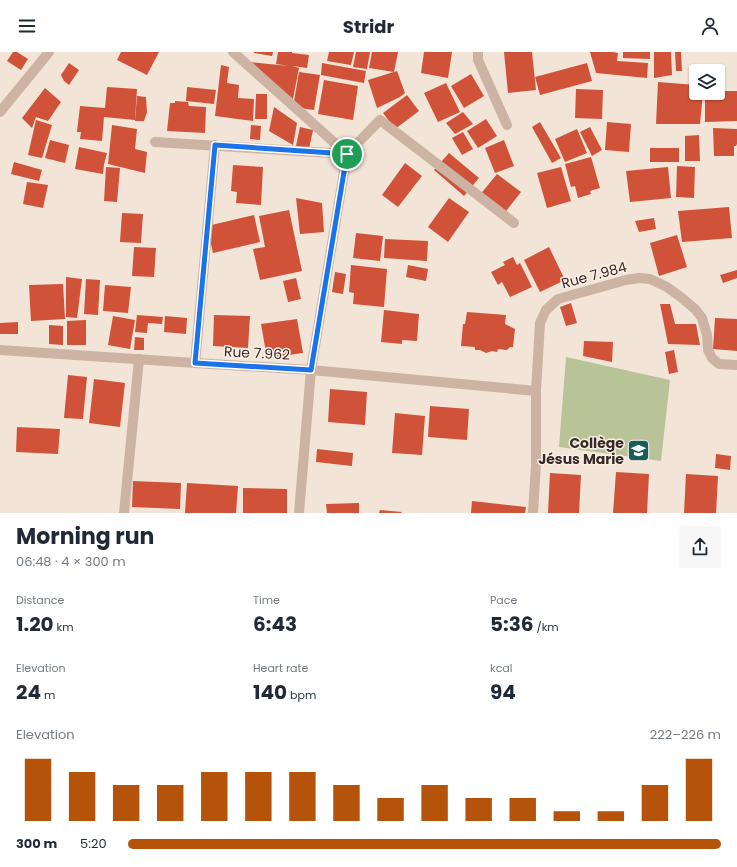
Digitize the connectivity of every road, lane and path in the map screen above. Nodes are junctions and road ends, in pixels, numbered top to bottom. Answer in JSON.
{"nodes":[{"id":1,"x":49,"y":52,"type":"edge"},
{"id":2,"x":233,"y":52,"type":"edge"},
{"id":3,"x":478,"y":52,"type":"edge"},
{"id":4,"x":0,"y":112,"type":"edge"},
{"id":5,"x":507,"y":125,"type":"dead end"},
{"id":6,"x":155,"y":142,"type":"dead end"},
{"id":7,"x":215,"y":145,"type":"junction"},
{"id":8,"x":347,"y":154,"type":"junction"},
{"id":9,"x":514,"y":223,"type":"dead end"},
{"id":10,"x":0,"y":350,"type":"edge"},
{"id":11,"x":139,"y":359,"type":"junction"},
{"id":12,"x":195,"y":363,"type":"junction"},
{"id":13,"x":737,"y":365,"type":"edge"},
{"id":14,"x":311,"y":370,"type":"junction"},
{"id":15,"x":536,"y":391,"type":"junction"},
{"id":16,"x":124,"y":513,"type":"edge"},
{"id":17,"x":299,"y":513,"type":"edge"},
{"id":18,"x":534,"y":513,"type":"edge"}],
"edges":[{"from":1,"to":4,"type":"street"},
{"from":2,"to":8,"type":"street"},
{"from":3,"to":5,"type":"street"},
{"from":6,"to":7,"type":"street"},
{"from":7,"to":8,"type":"street"},
{"from":7,"to":12,"type":"street"},
{"from":8,"to":9,"type":"street"},
{"from":8,"to":14,"type":"street"},
{"from":10,"to":11,"type":"street","name":"Rue 7.962"},
{"from":11,"to":12,"type":"street","name":"Rue 7.962"},
{"from":11,"to":16,"type":"street"},
{"from":12,"to":14,"type":"street","name":"Rue 7.962"},
{"from":13,"to":15,"type":"street","name":"Rue 7.984"},
{"from":14,"to":15,"type":"street","name":"Rue 7.962"},
{"from":14,"to":17,"type":"street"},
{"from":15,"to":18,"type":"street","name":"Rue 7.984"}]}
